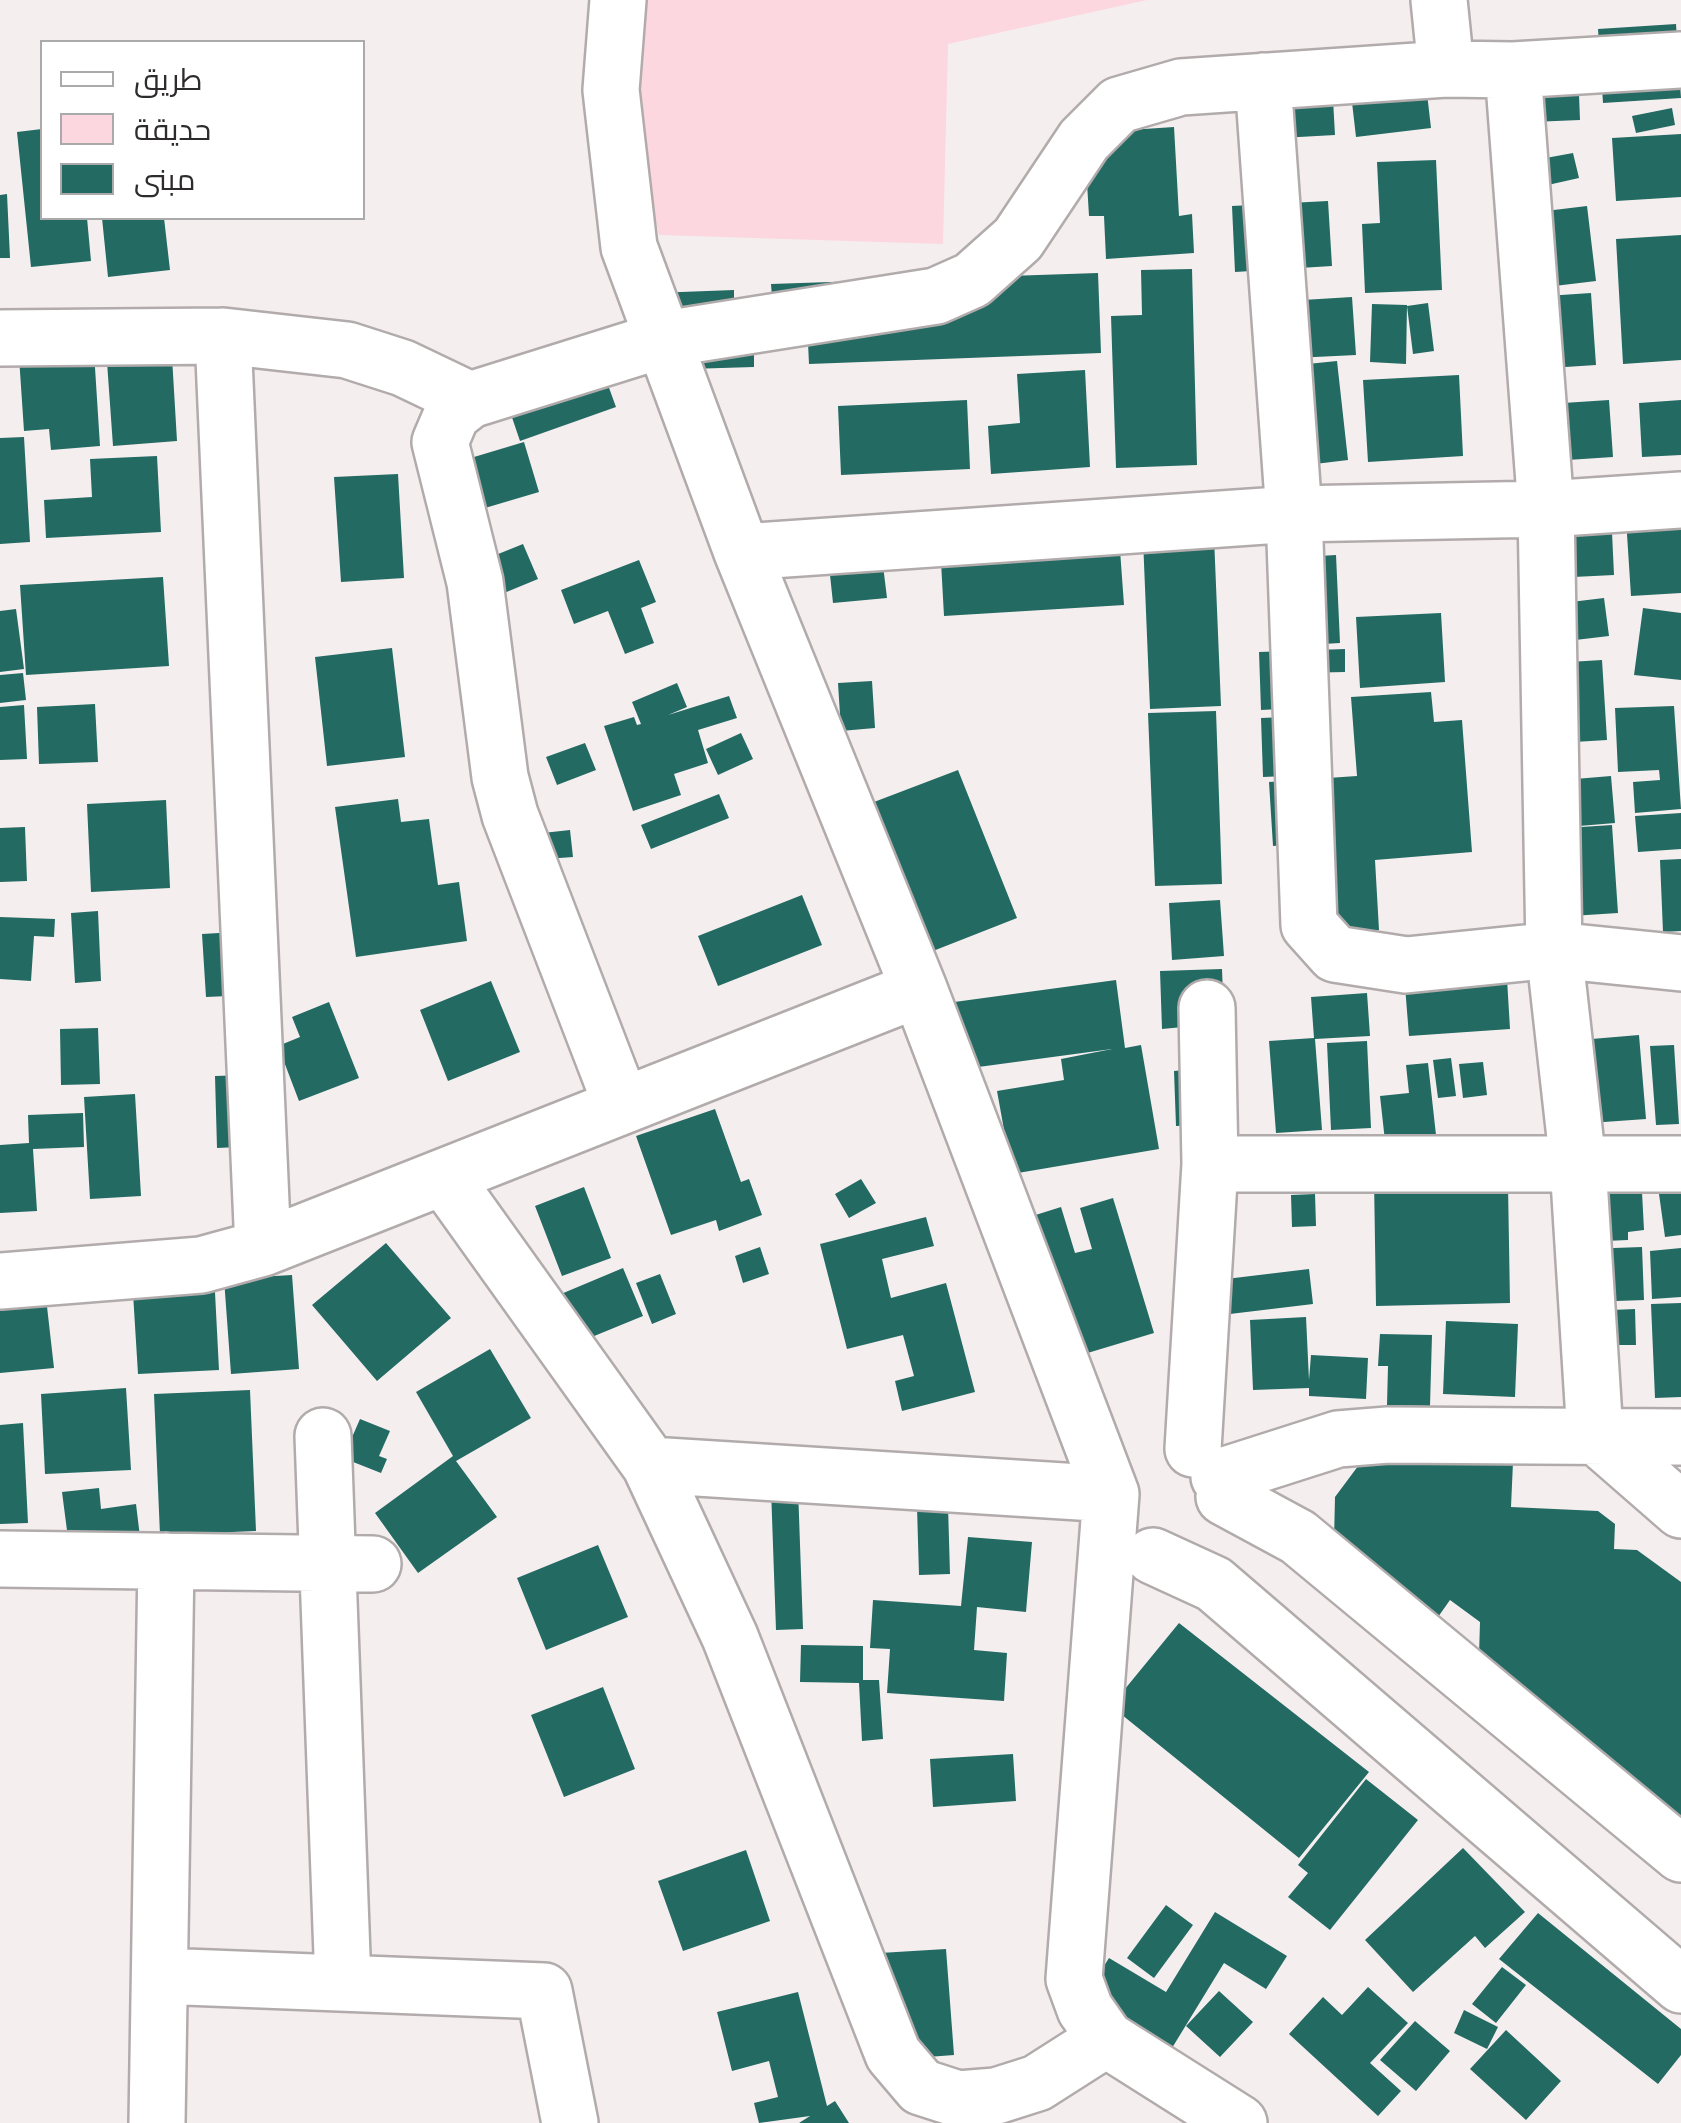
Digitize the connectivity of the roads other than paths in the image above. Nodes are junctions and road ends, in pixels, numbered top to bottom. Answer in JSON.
{"nodes":[{"id":1,"x":618,"y":0,"type":"edge"},
{"id":2,"x":1440,"y":0,"type":"edge"},
{"id":3,"x":1681,"y":60,"type":"edge"},
{"id":4,"x":1446,"y":68,"type":"junction"},
{"id":5,"x":1513,"y":70,"type":"junction"},
{"id":6,"x":1263,"y":81,"type":"junction"},
{"id":7,"x":223,"y":336,"type":"junction"},
{"id":8,"x":0,"y":338,"type":"edge"},
{"id":9,"x":665,"y":339,"type":"junction"},
{"id":10,"x":470,"y":400,"type":"junction"},
{"id":11,"x":1681,"y":500,"type":"edge"},
{"id":12,"x":1546,"y":509,"type":"junction"},
{"id":13,"x":1294,"y":514,"type":"junction"},
{"id":14,"x":742,"y":552,"type":"junction"},
{"id":15,"x":1554,"y":950,"type":"junction"},
{"id":16,"x":1681,"y":963,"type":"edge"},
{"id":17,"x":919,"y":989,"type":"junction"},
{"id":18,"x":1207,"y":1008,"type":"dead end"},
{"id":19,"x":622,"y":1106,"type":"junction"},
{"id":20,"x":1210,"y":1164,"type":"junction"},
{"id":21,"x":1578,"y":1164,"type":"junction"},
{"id":22,"x":1681,"y":1164,"type":"edge"},
{"id":23,"x":444,"y":1177,"type":"junction"},
{"id":24,"x":263,"y":1248,"type":"junction"},
{"id":25,"x":0,"y":1281,"type":"edge"},
{"id":26,"x":1595,"y":1435,"type":"junction"},
{"id":27,"x":322,"y":1436,"type":"dead end"},
{"id":28,"x":1681,"y":1436,"type":"edge"},
{"id":29,"x":650,"y":1465,"type":"junction"},
{"id":30,"x":1212,"y":1474,"type":"junction"},
{"id":31,"x":1111,"y":1494,"type":"junction"},
{"id":32,"x":1681,"y":1510,"type":"edge"},
{"id":33,"x":1153,"y":1556,"type":"junction"},
{"id":34,"x":0,"y":1559,"type":"edge"},
{"id":35,"x":166,"y":1561,"type":"junction"},
{"id":36,"x":351,"y":1563,"type":"junction"},
{"id":37,"x":1681,"y":1854,"type":"edge"},
{"id":38,"x":160,"y":1976,"type":"junction"},
{"id":39,"x":343,"y":1983,"type":"junction"},
{"id":40,"x":1681,"y":1985,"type":"edge"},
{"id":41,"x":1106,"y":2039,"type":"junction"},
{"id":42,"x":959,"y":2111,"type":"edge"},
{"id":43,"x":157,"y":2123,"type":"edge"},
{"id":44,"x":570,"y":2123,"type":"edge"},
{"id":45,"x":1239,"y":2123,"type":"edge"}],
"edges":[{"from":1,"to":9,"type":"street"},
{"from":2,"to":4,"type":"street"},
{"from":3,"to":5,"type":"street"},
{"from":4,"to":5,"type":"street"},
{"from":4,"to":6,"type":"street"},
{"from":5,"to":12,"type":"street"},
{"from":6,"to":9,"type":"street"},
{"from":6,"to":13,"type":"street"},
{"from":7,"to":8,"type":"street"},
{"from":7,"to":10,"type":"street"},
{"from":7,"to":24,"type":"street"},
{"from":9,"to":10,"type":"street"},
{"from":9,"to":14,"type":"street"},
{"from":10,"to":19,"type":"street"},
{"from":11,"to":12,"type":"street"},
{"from":12,"to":13,"type":"street"},
{"from":12,"to":15,"type":"street"},
{"from":13,"to":14,"type":"street"},
{"from":13,"to":15,"type":"street"},
{"from":14,"to":17,"type":"street"},
{"from":15,"to":16,"type":"street"},
{"from":15,"to":21,"type":"street"},
{"from":17,"to":19,"type":"street"},
{"from":17,"to":31,"type":"street"},
{"from":18,"to":20,"type":"street"},
{"from":19,"to":23,"type":"street"},
{"from":20,"to":21,"type":"street"},
{"from":20,"to":30,"type":"street"},
{"from":21,"to":22,"type":"street"},
{"from":21,"to":26,"type":"street"},
{"from":23,"to":24,"type":"street"},
{"from":23,"to":29,"type":"street"},
{"from":24,"to":25,"type":"street"},
{"from":26,"to":28,"type":"street"},
{"from":26,"to":30,"type":"street"},
{"from":26,"to":32,"type":"street"},
{"from":27,"to":36,"type":"street"},
{"from":29,"to":31,"type":"street"},
{"from":29,"to":42,"type":"street"},
{"from":30,"to":31,"type":"street"},
{"from":30,"to":33,"type":"street"},
{"from":30,"to":37,"type":"street"},
{"from":31,"to":33,"type":"street"},
{"from":31,"to":41,"type":"street"},
{"from":33,"to":40,"type":"street"},
{"from":34,"to":35,"type":"street"},
{"from":35,"to":36,"type":"street"},
{"from":35,"to":38,"type":"street"},
{"from":36,"to":39,"type":"street"},
{"from":38,"to":39,"type":"street"},
{"from":38,"to":43,"type":"street"},
{"from":39,"to":44,"type":"street"},
{"from":41,"to":42,"type":"street"},
{"from":41,"to":45,"type":"street"}]}
